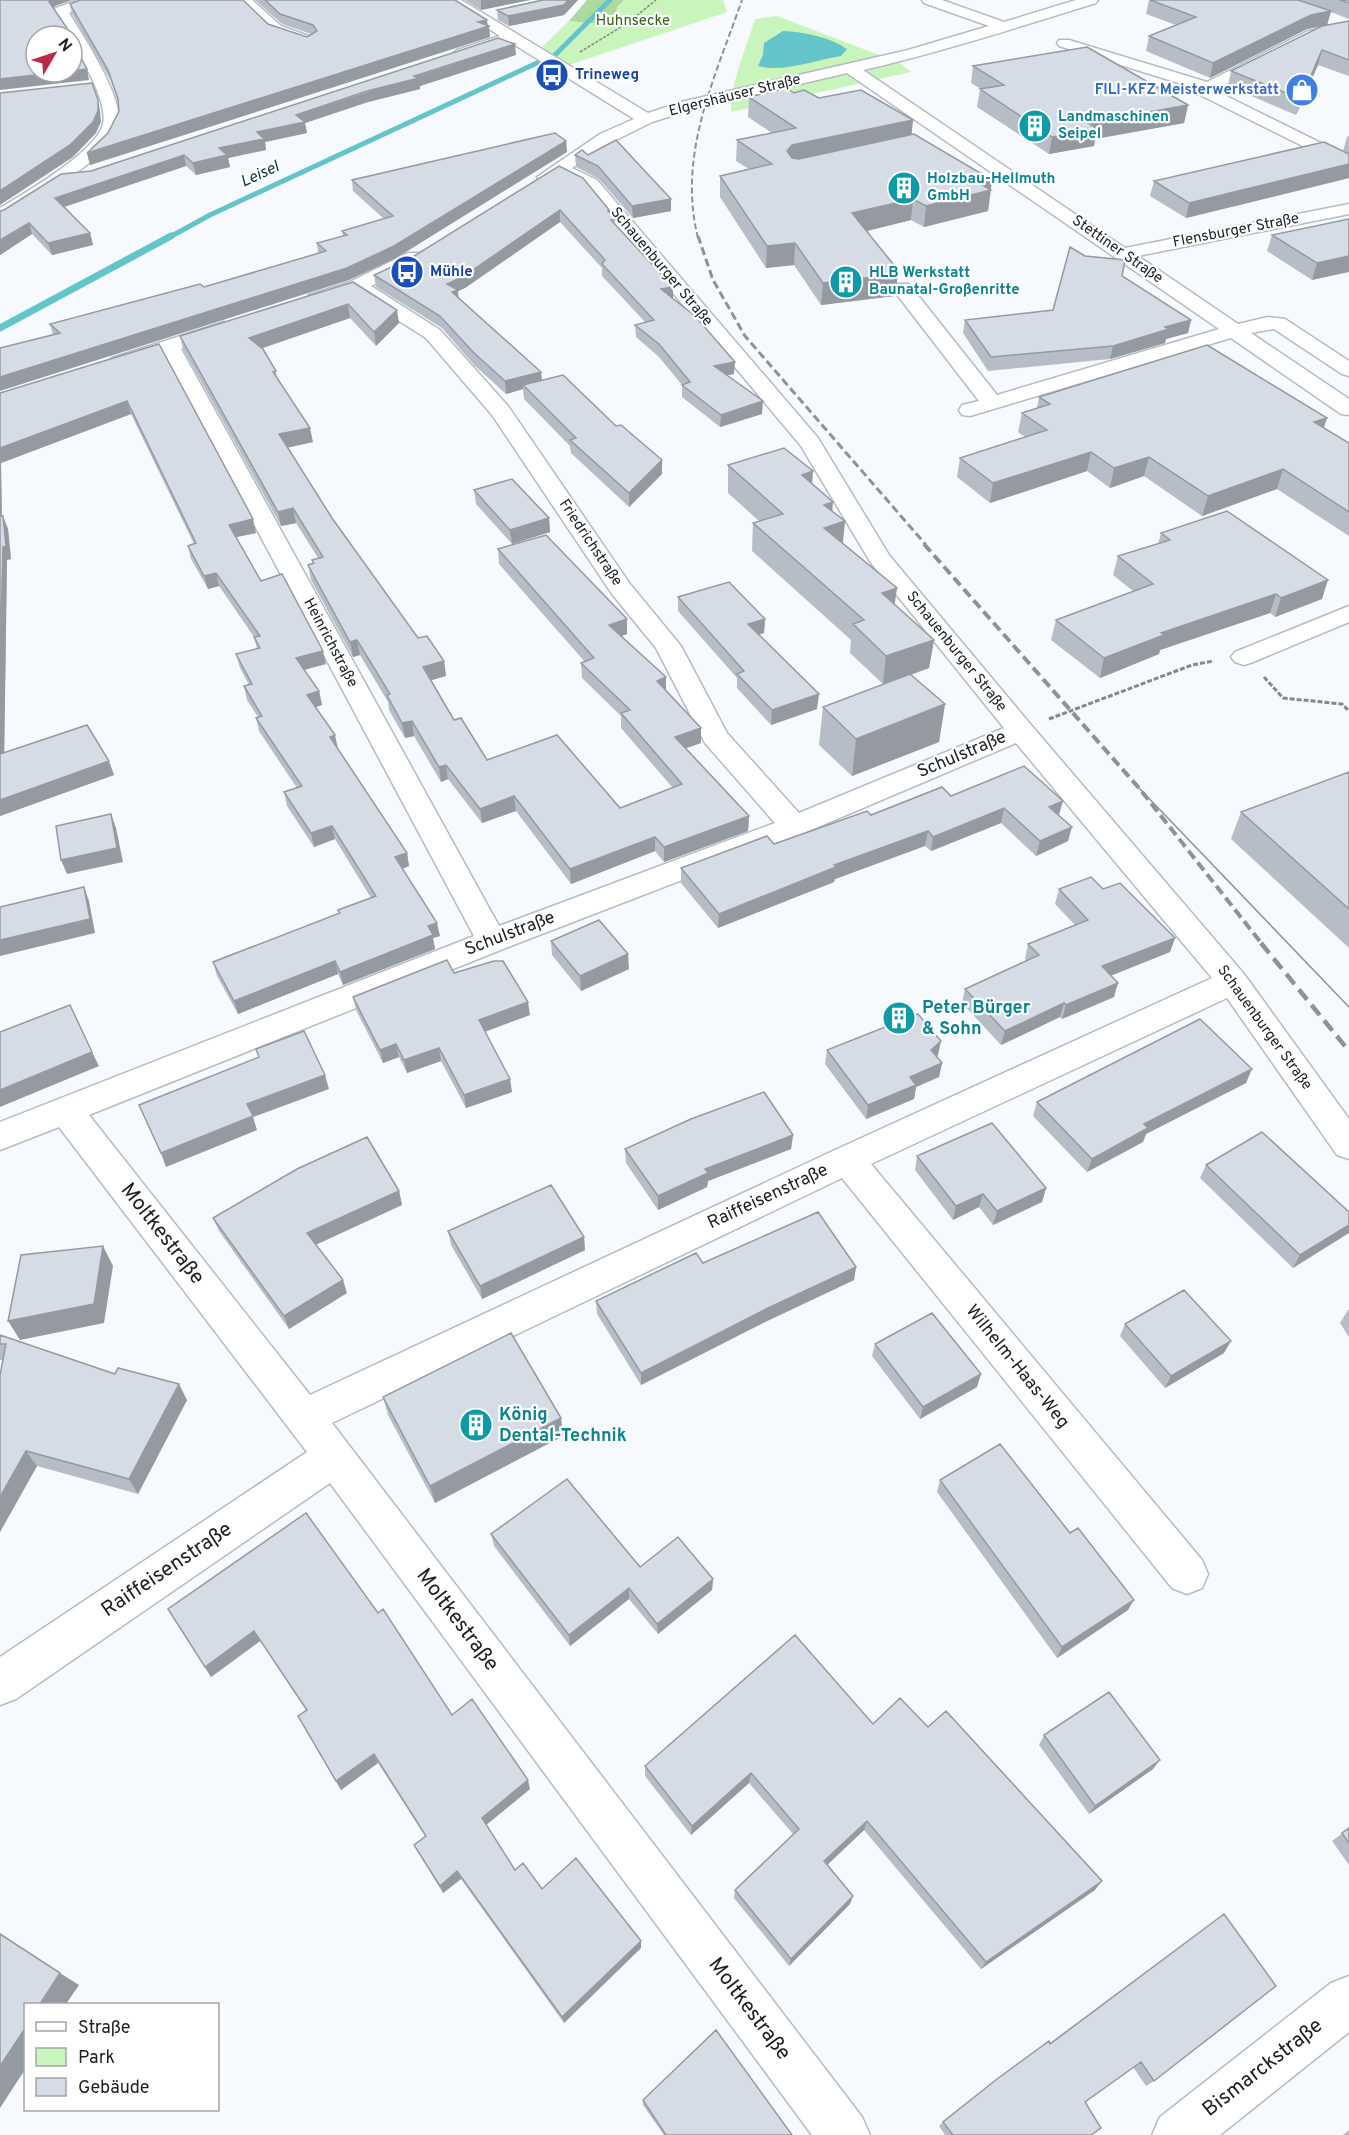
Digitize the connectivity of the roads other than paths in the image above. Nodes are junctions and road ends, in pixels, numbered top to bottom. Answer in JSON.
{"nodes":[{"id":1,"x":49,"y":0,"type":"edge"},
{"id":2,"x":91,"y":0,"type":"edge"},
{"id":3,"x":244,"y":0,"type":"edge"},
{"id":4,"x":450,"y":0,"type":"edge"},
{"id":5,"x":928,"y":0,"type":"edge"},
{"id":6,"x":1091,"y":0,"type":"edge"},
{"id":7,"x":61,"y":11,"type":"junction"},
{"id":8,"x":500,"y":13,"type":"edge"},
{"id":9,"x":478,"y":17,"type":"junction"},
{"id":10,"x":1328,"y":19,"type":"edge"},
{"id":11,"x":1005,"y":27,"type":"junction"},
{"id":12,"x":1349,"y":27,"type":"edge"},
{"id":13,"x":512,"y":37,"type":"junction"},
{"id":14,"x":309,"y":41,"type":"edge"},
{"id":15,"x":1064,"y":43,"type":"dead end"},
{"id":16,"x":445,"y":59,"type":"edge"},
{"id":17,"x":851,"y":69,"type":"junction"},
{"id":18,"x":1208,"y":87,"type":"junction"},
{"id":19,"x":646,"y":119,"type":"junction"},
{"id":20,"x":954,"y":138,"type":"junction"},
{"id":21,"x":931,"y":144,"type":"edge"},
{"id":22,"x":1349,"y":164,"type":"edge"},
{"id":23,"x":558,"y":169,"type":"junction"},
{"id":24,"x":87,"y":176,"type":"edge"},
{"id":25,"x":59,"y":178,"type":"junction"},
{"id":26,"x":529,"y":187,"type":"edge"},
{"id":27,"x":1349,"y":209,"type":"edge"},
{"id":28,"x":0,"y":216,"type":"edge"},
{"id":29,"x":433,"y":246,"type":"edge"},
{"id":30,"x":1122,"y":254,"type":"junction"},
{"id":31,"x":357,"y":286,"type":"junction"},
{"id":32,"x":902,"y":288,"type":"dead end"},
{"id":33,"x":303,"y":303,"type":"edge"},
{"id":34,"x":237,"y":324,"type":"edge"},
{"id":35,"x":1233,"y":331,"type":"junction"},
{"id":36,"x":169,"y":346,"type":"junction"},
{"id":37,"x":102,"y":367,"type":"edge"},
{"id":38,"x":1349,"y":369,"type":"edge"},
{"id":39,"x":992,"y":403,"type":"junction"},
{"id":40,"x":1349,"y":409,"type":"edge"},
{"id":41,"x":970,"y":410,"type":"dead end"},
{"id":42,"x":1349,"y":613,"type":"edge"},
{"id":43,"x":1244,"y":657,"type":"road end"},
{"id":44,"x":1021,"y":731,"type":"junction"},
{"id":45,"x":794,"y":826,"type":"junction"},
{"id":46,"x":492,"y":941,"type":"junction"},
{"id":47,"x":1233,"y":982,"type":"junction"},
{"id":48,"x":65,"y":1109,"type":"junction"},
{"id":49,"x":0,"y":1136,"type":"edge"},
{"id":50,"x":1349,"y":1145,"type":"edge"},
{"id":51,"x":848,"y":1160,"type":"junction"},
{"id":52,"x":304,"y":1417,"type":"junction"},
{"id":53,"x":334,"y":1457,"type":"junction"},
{"id":54,"x":1187,"y":1574,"type":"dead end"},
{"id":55,"x":0,"y":1683,"type":"edge"},
{"id":56,"x":1349,"y":2001,"type":"edge"},
{"id":57,"x":844,"y":2135,"type":"edge"},
{"id":58,"x":1178,"y":2135,"type":"edge"}],
"edges":[{"from":1,"to":7,"type":"street"},
{"from":2,"to":7,"type":"street"},
{"from":3,"to":14,"type":"street"},
{"from":4,"to":9,"type":"street"},
{"from":5,"to":11,"type":"street"},
{"from":6,"to":11,"type":"street","name":"Elgershäuser Straße"},
{"from":7,"to":25,"type":"street"},
{"from":8,"to":9,"type":"street"},
{"from":9,"to":13,"type":"street"},
{"from":10,"to":12,"type":"street"},
{"from":11,"to":17,"type":"street","name":"Elgershäuser Straße"},
{"from":12,"to":18,"type":"street"},
{"from":13,"to":16,"type":"street"},
{"from":13,"to":19,"type":"street"},
{"from":15,"to":18,"type":"street"},
{"from":17,"to":19,"type":"street","name":"Elgershäuser Straße"},
{"from":17,"to":20,"type":"street","name":"Stettiner Straße"},
{"from":18,"to":22,"type":"street"},
{"from":19,"to":23,"type":"street","name":"Elgershäuser Straße"},
{"from":20,"to":21,"type":"street"},
{"from":20,"to":30,"type":"street","name":"Stettiner Straße"},
{"from":23,"to":26,"type":"street","name":"Elgershäuser Straße"},
{"from":23,"to":44,"type":"street","name":"Schauenburger Straße"},
{"from":24,"to":25,"type":"street"},
{"from":25,"to":28,"type":"street"},
{"from":27,"to":30,"type":"street","name":"Flensburger Straße"},
{"from":29,"to":31,"type":"street"},
{"from":30,"to":35,"type":"street","name":"Stettiner Straße"},
{"from":31,"to":33,"type":"street"},
{"from":31,"to":45,"type":"street","name":"Friedrichstraße"},
{"from":32,"to":39,"type":"street"},
{"from":34,"to":36,"type":"street"},
{"from":35,"to":38,"type":"street"},
{"from":35,"to":39,"type":"street"},
{"from":35,"to":40,"type":"street","name":"Stettiner Straße"},
{"from":36,"to":37,"type":"street"},
{"from":36,"to":46,"type":"street","name":"Heinrichstraße"},
{"from":39,"to":41,"type":"street"},
{"from":42,"to":43,"type":"street"},
{"from":44,"to":45,"type":"street","name":"Schulstraße"},
{"from":44,"to":47,"type":"street","name":"Schauenburger Straße"},
{"from":45,"to":46,"type":"street","name":"Schulstraße"},
{"from":46,"to":48,"type":"street","name":"Schulstraße"},
{"from":47,"to":50,"type":"street","name":"Schauenburger Straße"},
{"from":47,"to":51,"type":"street","name":"Raiffeisenstraße"},
{"from":48,"to":49,"type":"street","name":"Schulstraße"},
{"from":48,"to":52,"type":"street","name":"Moltkestraße"},
{"from":51,"to":52,"type":"street","name":"Raiffeisenstraße"},
{"from":51,"to":54,"type":"street","name":"Wilhelm-Haas-Weg"},
{"from":52,"to":53,"type":"street","name":"Moltkestraße"},
{"from":53,"to":55,"type":"street","name":"Raiffeisenstraße"},
{"from":53,"to":57,"type":"street","name":"Moltkestraße"},
{"from":56,"to":58,"type":"street","name":"Bismarckstraße"}]}
